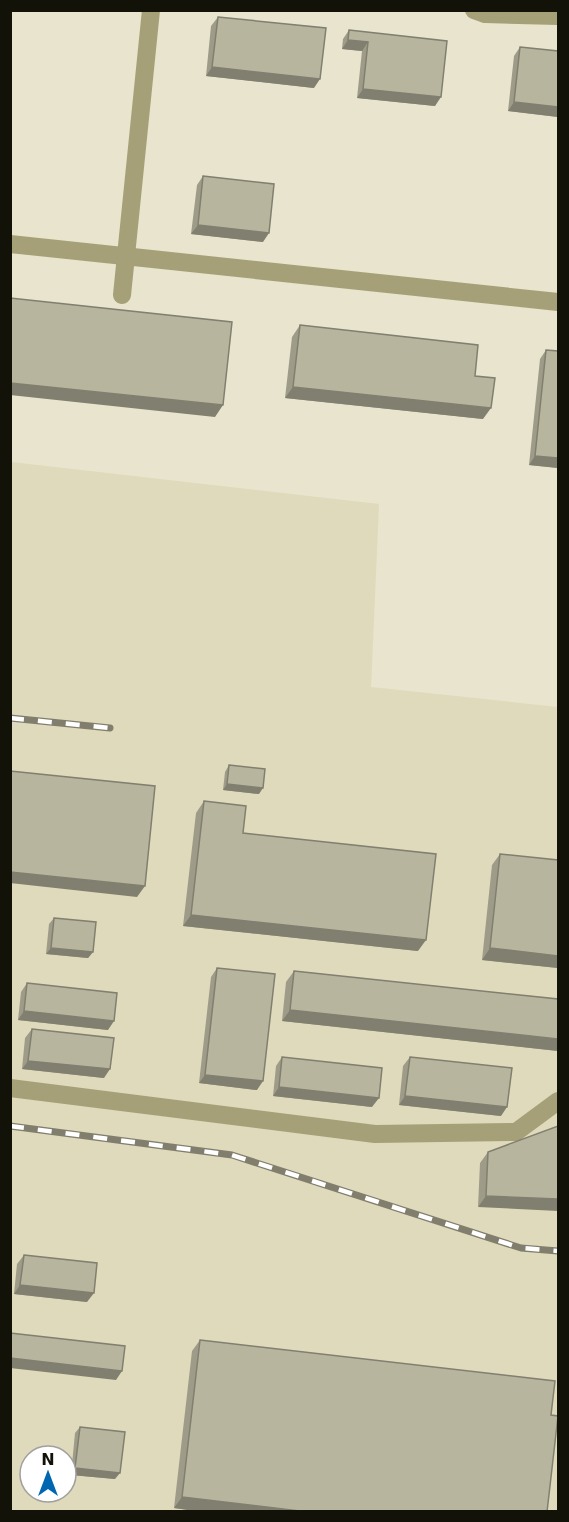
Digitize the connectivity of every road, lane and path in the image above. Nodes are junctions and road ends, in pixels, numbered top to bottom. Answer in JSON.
{"nodes":[{"id":1,"x":151,"y":10,"type":"edge"},
{"id":2,"x":474,"y":10,"type":"edge"},
{"id":3,"x":558,"y":16,"type":"edge"},
{"id":4,"x":10,"y":244,"type":"edge"},
{"id":5,"x":126,"y":256,"type":"junction"},
{"id":6,"x":122,"y":294,"type":"dead end"},
{"id":7,"x":558,"y":302,"type":"edge"},
{"id":8,"x":10,"y":1088,"type":"edge"},
{"id":9,"x":558,"y":1101,"type":"edge"}],
"edges":[{"from":1,"to":5,"type":"street"},
{"from":2,"to":3,"type":"street"},
{"from":4,"to":5,"type":"street"},
{"from":5,"to":6,"type":"street"},
{"from":5,"to":7,"type":"street"},
{"from":8,"to":9,"type":"street"}]}
